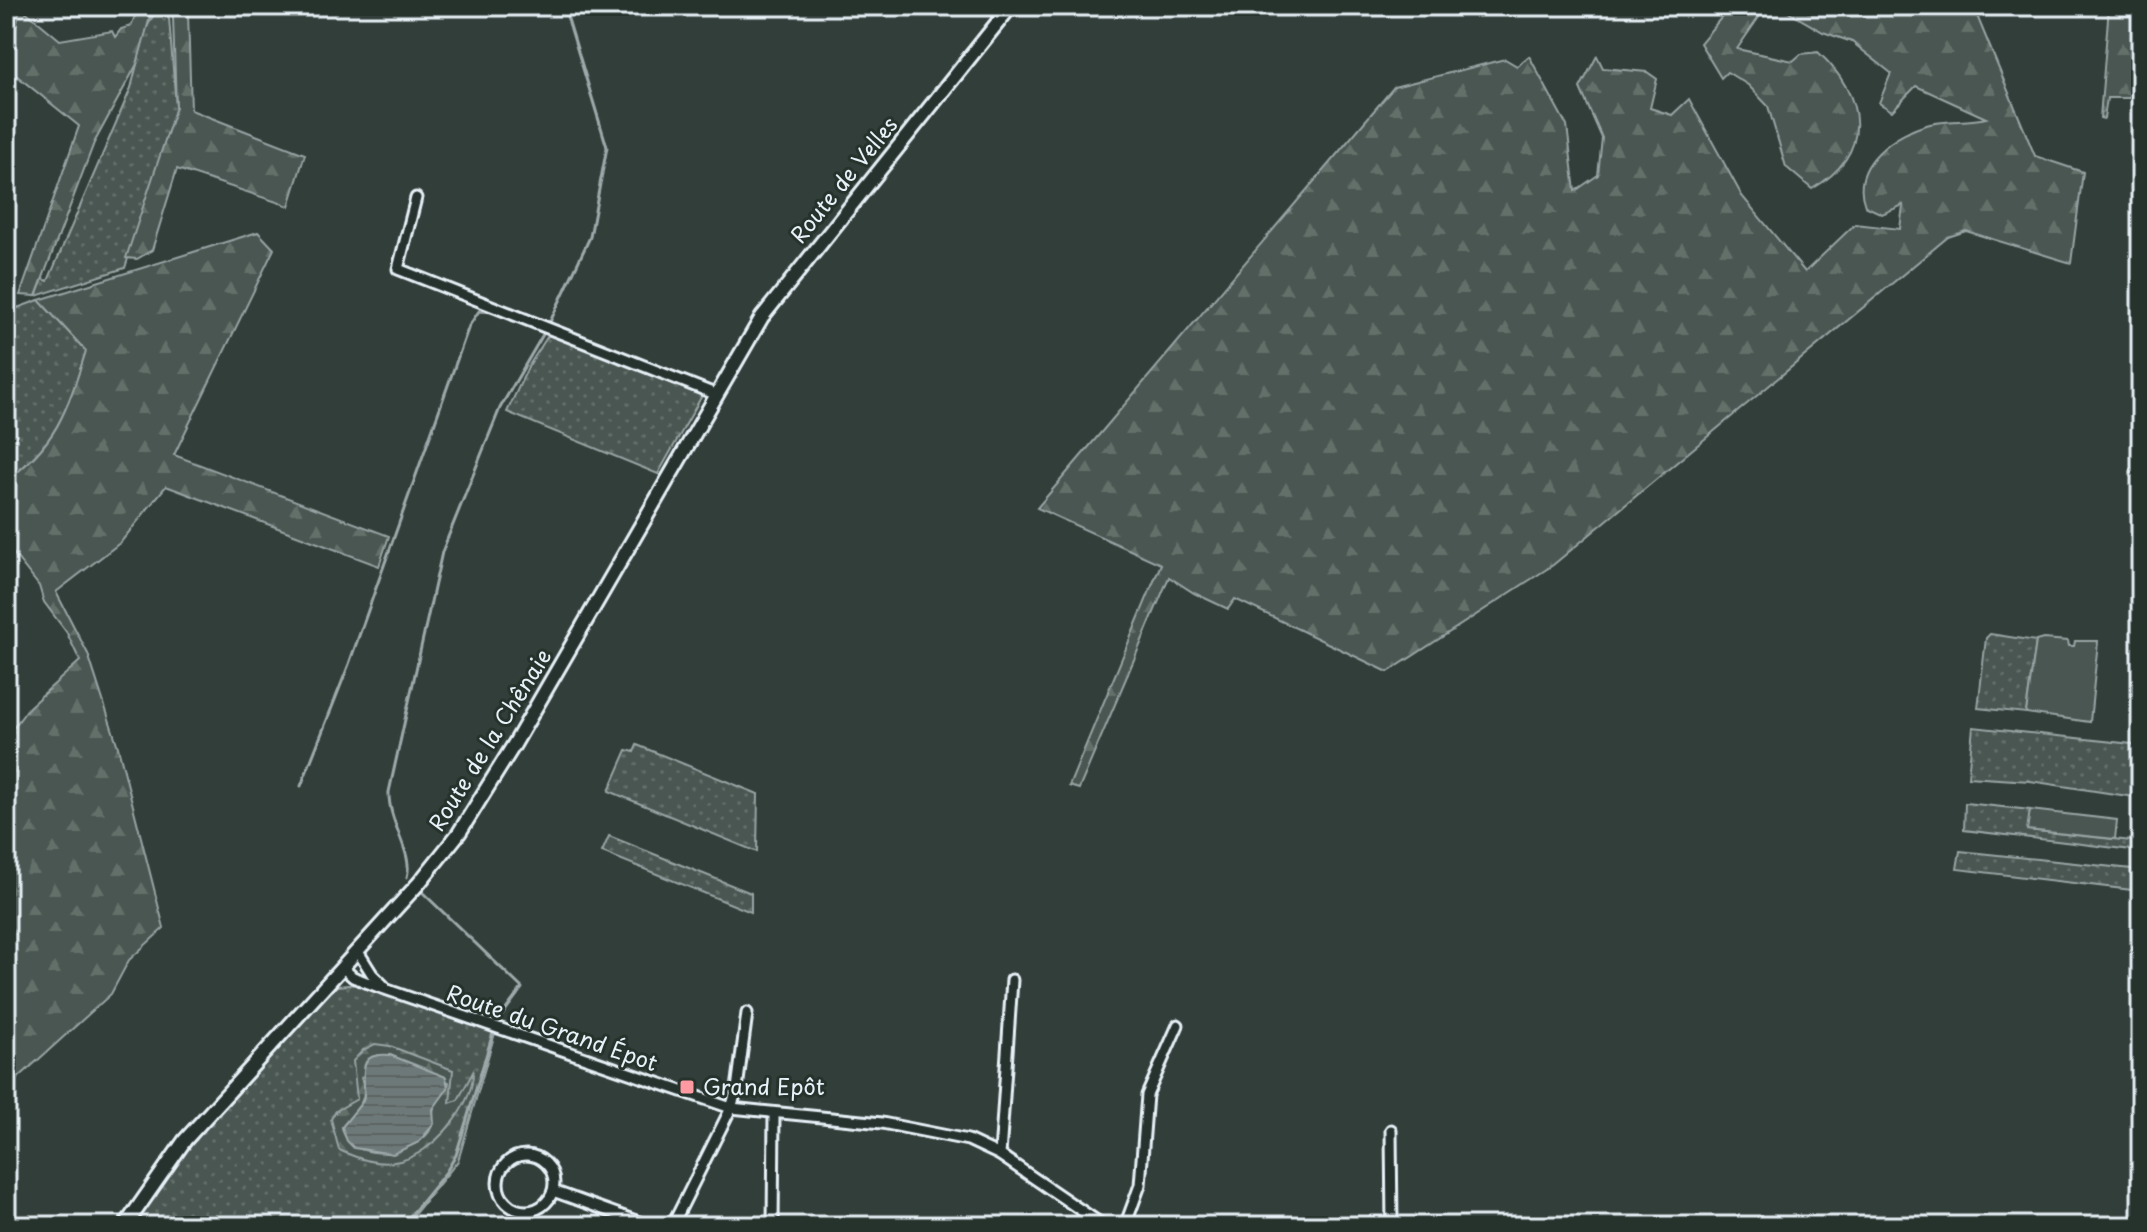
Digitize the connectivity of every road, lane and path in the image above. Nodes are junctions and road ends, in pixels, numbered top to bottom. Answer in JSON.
{"nodes":[{"id":1,"x":1011,"y":6,"type":"edge"},
{"id":2,"x":416,"y":198,"type":"dead end"},
{"id":3,"x":716,"y":390,"type":"junction"},
{"id":4,"x":357,"y":950,"type":"junction"},
{"id":5,"x":342,"y":967,"type":"junction"},
{"id":6,"x":1012,"y":980,"type":"dead end"},
{"id":7,"x":391,"y":990,"type":"junction"},
{"id":8,"x":747,"y":1013,"type":"dead end"},
{"id":9,"x":1178,"y":1025,"type":"dead end"},
{"id":10,"x":731,"y":1108,"type":"junction"},
{"id":11,"x":774,"y":1115,"type":"junction"},
{"id":12,"x":1391,"y":1130,"type":"dead end"},
{"id":13,"x":1000,"y":1155,"type":"junction"},
{"id":14,"x":553,"y":1191,"type":"junction"},
{"id":15,"x":125,"y":1226,"type":"edge"},
{"id":16,"x":650,"y":1226,"type":"edge"},
{"id":17,"x":672,"y":1226,"type":"edge"},
{"id":18,"x":773,"y":1226,"type":"edge"},
{"id":19,"x":1104,"y":1226,"type":"edge"},
{"id":20,"x":1125,"y":1226,"type":"edge"},
{"id":21,"x":1392,"y":1226,"type":"edge"}],
"edges":[{"from":1,"to":3,"type":"main road","name":"Route de Velles"},
{"from":2,"to":3,"type":"street"},
{"from":3,"to":4,"type":"main road","name":"Route de la Chênaie"},
{"from":4,"to":5,"type":"main road","name":"Route de la Chênaie"},
{"from":4,"to":7,"type":"street","name":"Route du Grand Épot"},
{"from":5,"to":7,"type":"street","name":"Route du Grand Épot"},
{"from":5,"to":15,"type":"main road","name":"Route de la Chênaie"},
{"from":6,"to":13,"type":"street"},
{"from":7,"to":10,"type":"street","name":"Route du Grand Épot"},
{"from":8,"to":10,"type":"street"},
{"from":9,"to":20,"type":"street"},
{"from":10,"to":11,"type":"street","name":"Route du Grand Épot"},
{"from":10,"to":17,"type":"street"},
{"from":11,"to":13,"type":"street","name":"Route du Grand Épot"},
{"from":11,"to":18,"type":"street"},
{"from":12,"to":21,"type":"street"},
{"from":13,"to":19,"type":"street","name":"Route du Grand Épot"},
{"from":14,"to":14,"type":"street"},
{"from":14,"to":16,"type":"street"}]}
